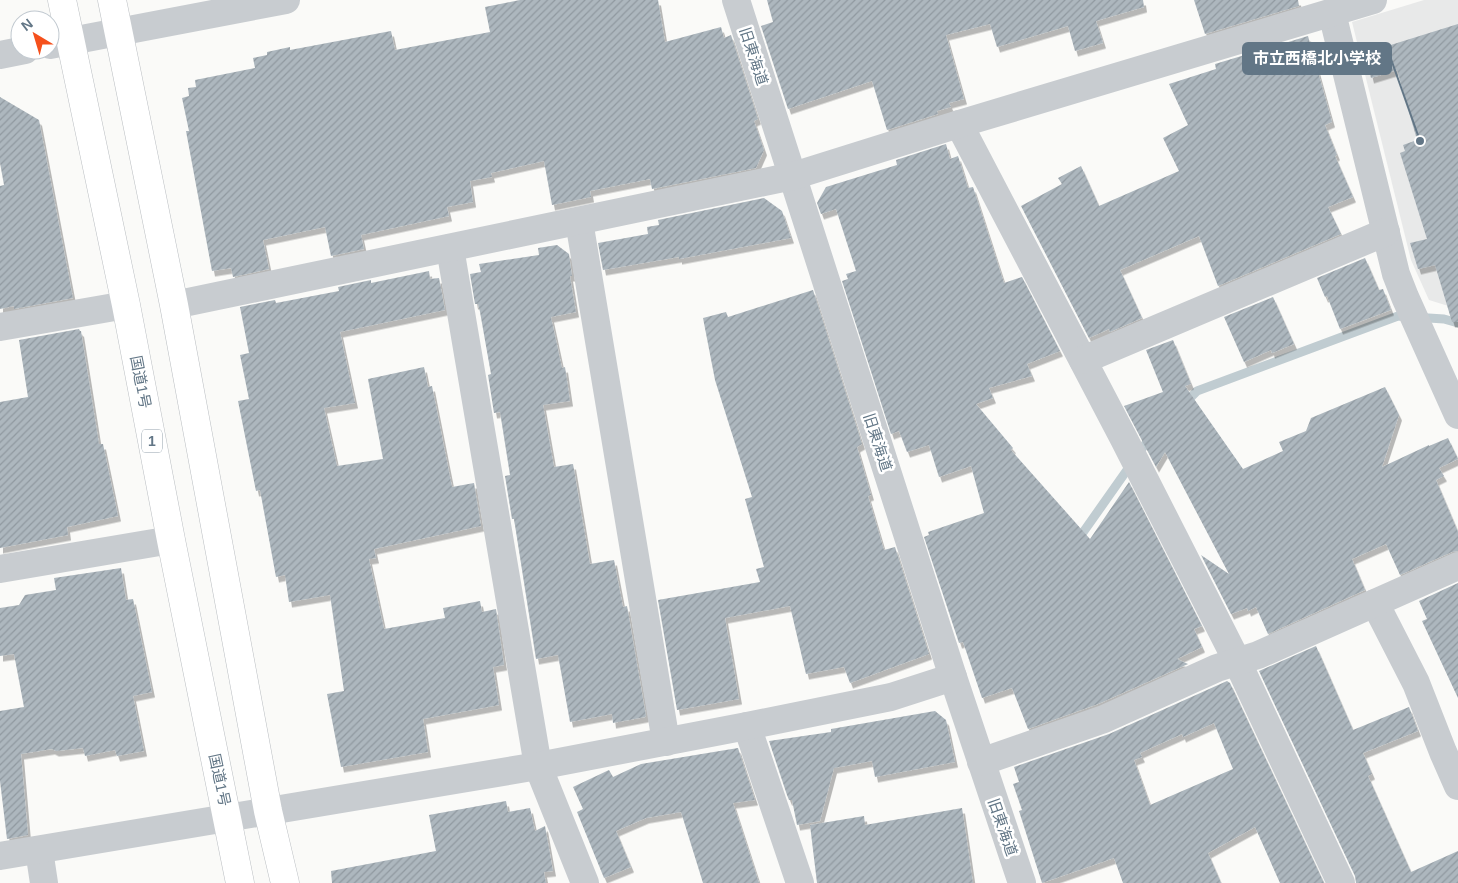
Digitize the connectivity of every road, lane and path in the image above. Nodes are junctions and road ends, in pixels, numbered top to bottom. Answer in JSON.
{"nodes":[{"id":1,"x":62,"y":0,"type":"edge"},
{"id":2,"x":112,"y":0,"type":"edge"},
{"id":3,"x":286,"y":0,"type":"edge"},
{"id":4,"x":736,"y":0,"type":"edge"},
{"id":5,"x":1373,"y":0,"type":"edge"},
{"id":6,"x":1332,"y":12,"type":"junction"},
{"id":7,"x":118,"y":33,"type":"junction"},
{"id":8,"x":60,"y":43,"type":"edge"},
{"id":9,"x":959,"y":124,"type":"junction"},
{"id":10,"x":793,"y":176,"type":"junction"},
{"id":11,"x":579,"y":221,"type":"junction"},
{"id":12,"x":1386,"y":232,"type":"junction"},
{"id":13,"x":450,"y":248,"type":"junction"},
{"id":14,"x":126,"y":305,"type":"junction"},
{"id":15,"x":174,"y":305,"type":"junction"},
{"id":16,"x":0,"y":327,"type":"edge"},
{"id":17,"x":1083,"y":360,"type":"junction"},
{"id":18,"x":1458,"y":415,"type":"edge"},
{"id":19,"x":171,"y":540,"type":"junction"},
{"id":20,"x":1458,"y":566,"type":"edge"},
{"id":21,"x":0,"y":569,"type":"edge"},
{"id":22,"x":1375,"y":603,"type":"junction"},
{"id":23,"x":1237,"y":661,"type":"junction"},
{"id":24,"x":953,"y":678,"type":"junction"},
{"id":25,"x":747,"y":726,"type":"junction"},
{"id":26,"x":666,"y":742,"type":"junction"},
{"id":27,"x":981,"y":762,"type":"junction"},
{"id":28,"x":538,"y":766,"type":"junction"},
{"id":29,"x":1458,"y":786,"type":"edge"},
{"id":30,"x":268,"y":811,"type":"junction"},
{"id":31,"x":228,"y":818,"type":"junction"},
{"id":32,"x":39,"y":850,"type":"junction"},
{"id":33,"x":0,"y":856,"type":"edge"},
{"id":34,"x":44,"y":883,"type":"edge"},
{"id":35,"x":240,"y":883,"type":"edge"},
{"id":36,"x":285,"y":883,"type":"edge"},
{"id":37,"x":585,"y":883,"type":"edge"},
{"id":38,"x":800,"y":883,"type":"edge"},
{"id":39,"x":1022,"y":883,"type":"edge"},
{"id":40,"x":1340,"y":883,"type":"edge"}],
"edges":[{"from":1,"to":8,"type":"highway","name":"国道1号","number":"1"},
{"from":2,"to":7,"type":"highway"},
{"from":3,"to":7,"type":"street"},
{"from":4,"to":10,"type":"street","name":"旧東海道"},
{"from":5,"to":6,"type":"street"},
{"from":6,"to":9,"type":"street"},
{"from":6,"to":12,"type":"street"},
{"from":7,"to":8,"type":"street"},
{"from":7,"to":15,"type":"highway"},
{"from":8,"to":14,"type":"highway","name":"国道1号","number":"1"},
{"from":9,"to":10,"type":"street"},
{"from":9,"to":17,"type":"street"},
{"from":10,"to":11,"type":"street"},
{"from":10,"to":24,"type":"street","name":"旧東海道"},
{"from":11,"to":13,"type":"street"},
{"from":11,"to":26,"type":"street"},
{"from":12,"to":17,"type":"street"},
{"from":12,"to":18,"type":"street"},
{"from":13,"to":15,"type":"street"},
{"from":13,"to":28,"type":"street"},
{"from":14,"to":16,"type":"street"},
{"from":14,"to":19,"type":"highway","name":"国道1号","number":"1"},
{"from":15,"to":30,"type":"highway"},
{"from":17,"to":23,"type":"street"},
{"from":19,"to":21,"type":"street"},
{"from":19,"to":31,"type":"highway","name":"国道1号","number":"1"},
{"from":20,"to":22,"type":"street"},
{"from":22,"to":23,"type":"street"},
{"from":22,"to":29,"type":"street"},
{"from":23,"to":27,"type":"street"},
{"from":23,"to":40,"type":"street"},
{"from":24,"to":25,"type":"street"},
{"from":24,"to":27,"type":"street","name":"旧東海道"},
{"from":25,"to":26,"type":"street"},
{"from":25,"to":38,"type":"street"},
{"from":26,"to":28,"type":"street"},
{"from":27,"to":39,"type":"street","name":"旧東海道"},
{"from":28,"to":30,"type":"street"},
{"from":28,"to":37,"type":"street"},
{"from":30,"to":31,"type":"street"},
{"from":30,"to":36,"type":"highway"},
{"from":31,"to":32,"type":"street"},
{"from":31,"to":35,"type":"highway","name":"国道1号","number":"1"},
{"from":32,"to":33,"type":"street"},
{"from":32,"to":34,"type":"street"}]}
